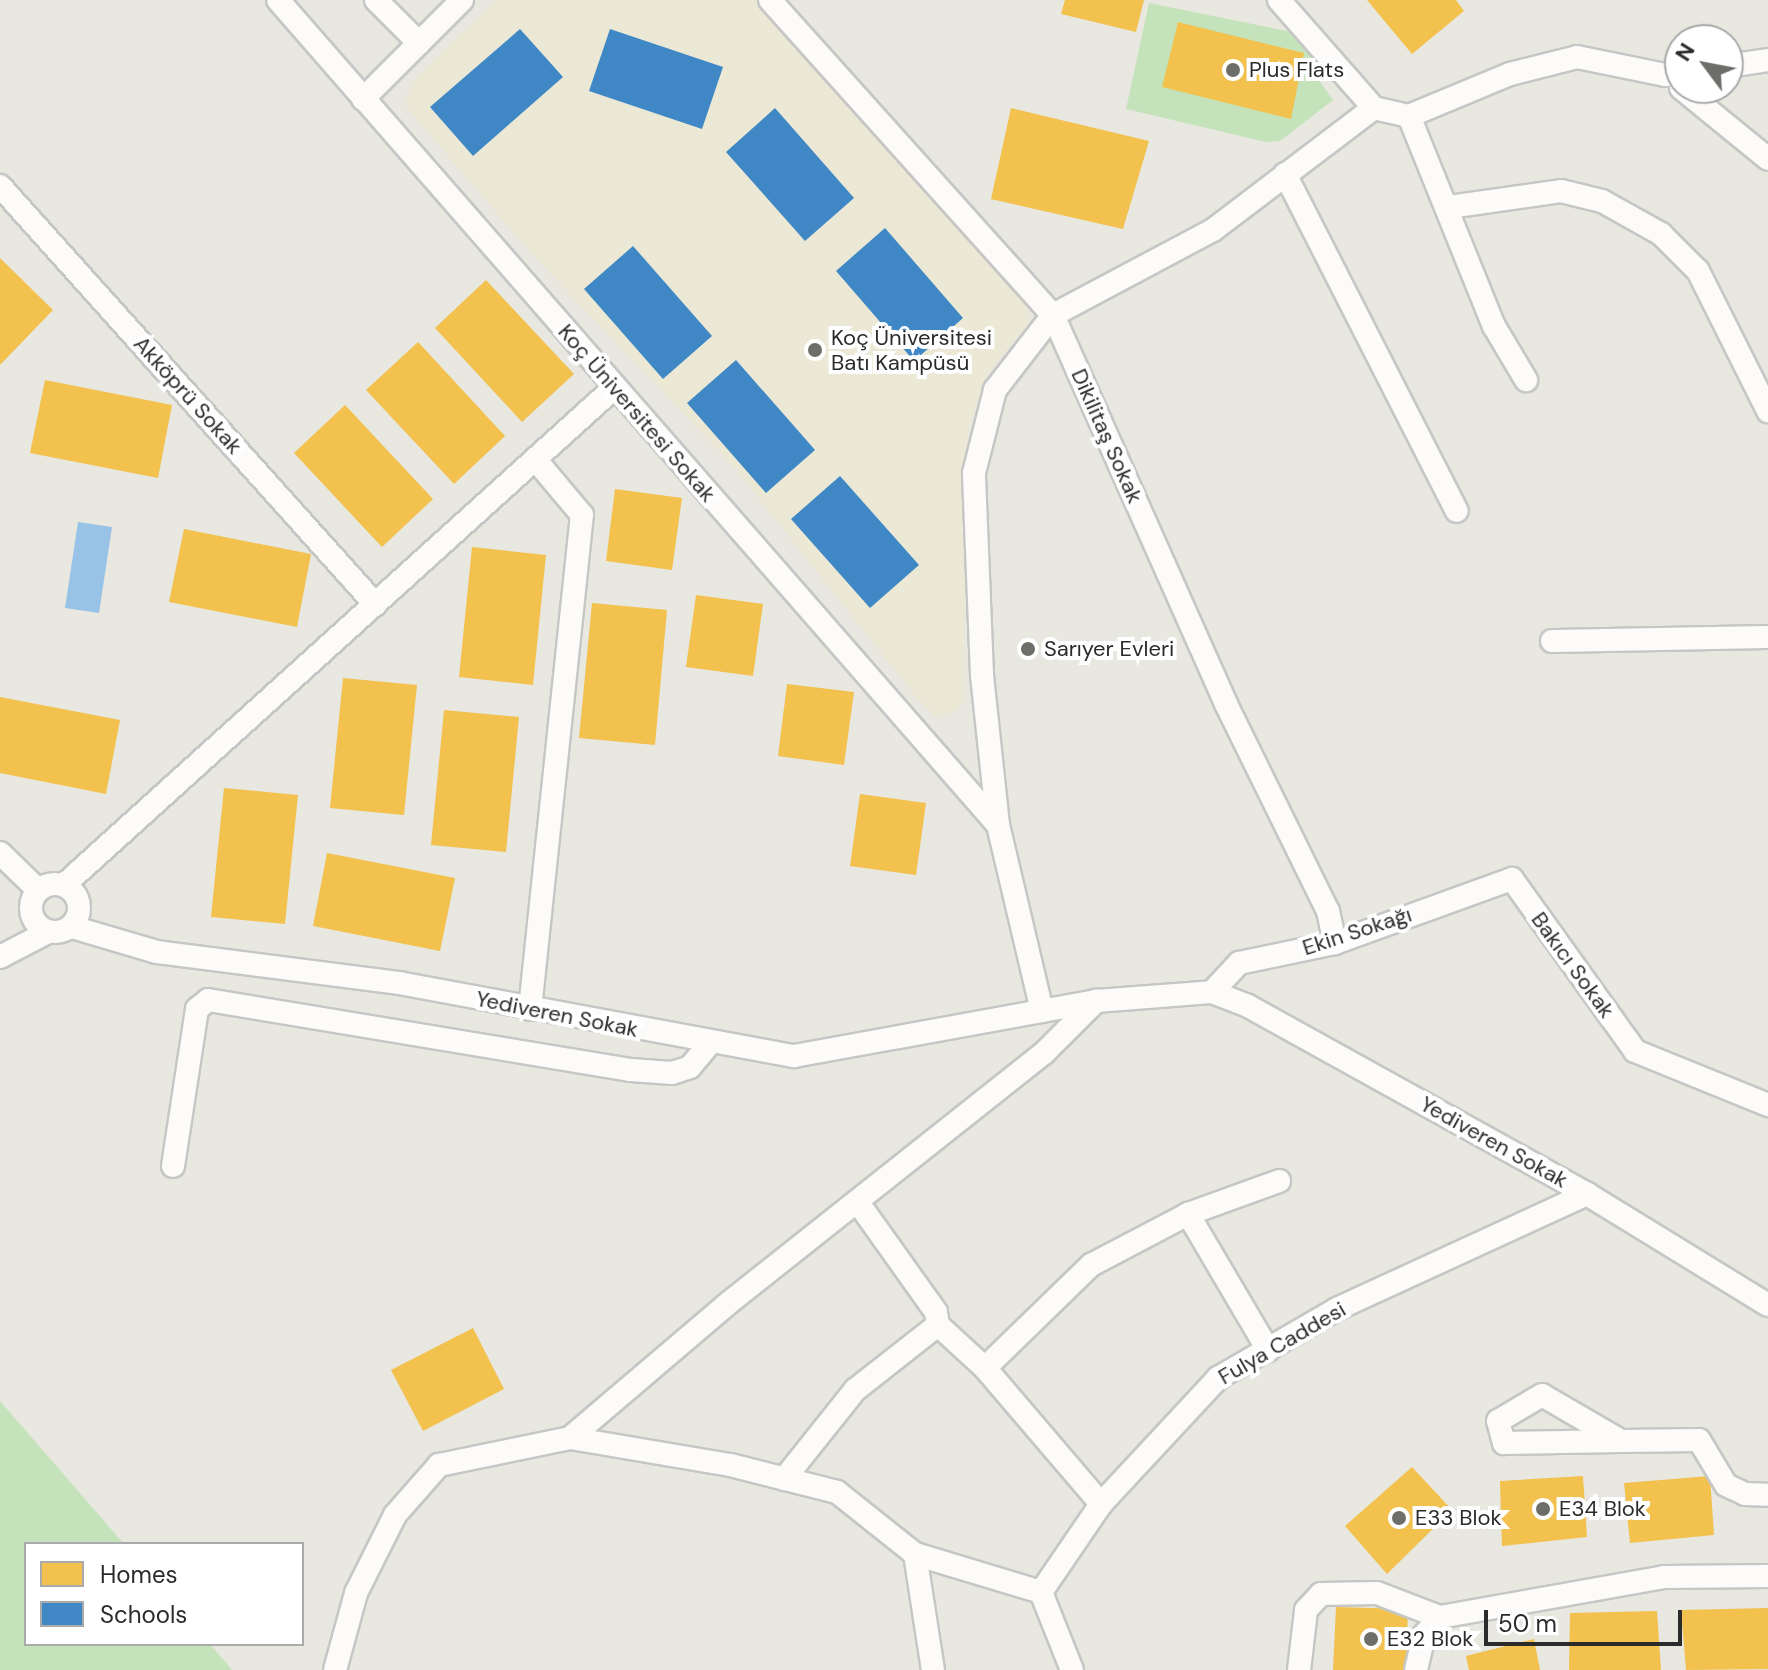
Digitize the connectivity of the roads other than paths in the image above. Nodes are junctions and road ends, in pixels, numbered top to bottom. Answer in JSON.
{"nodes":[{"id":1,"x":278,"y":0,"type":"edge"},
{"id":2,"x":376,"y":0,"type":"edge"},
{"id":3,"x":462,"y":0,"type":"edge"},
{"id":4,"x":770,"y":0,"type":"edge"},
{"id":5,"x":1279,"y":0,"type":"edge"},
{"id":6,"x":419,"y":43,"type":"junction"},
{"id":7,"x":1768,"y":60,"type":"edge"},
{"id":8,"x":1744,"y":64,"type":"edge"},
{"id":9,"x":1664,"y":78,"type":"edge"},
{"id":10,"x":363,"y":99,"type":"junction"},
{"id":11,"x":1704,"y":104,"type":"edge"},
{"id":12,"x":1374,"y":108,"type":"junction"},
{"id":13,"x":1409,"y":116,"type":"junction"},
{"id":14,"x":1768,"y":159,"type":"edge"},
{"id":15,"x":1285,"y":174,"type":"junction"},
{"id":16,"x":0,"y":186,"type":"edge"},
{"id":17,"x":1449,"y":207,"type":"junction"},
{"id":18,"x":1053,"y":315,"type":"junction"},
{"id":19,"x":1526,"y":380,"type":"dead end"},
{"id":20,"x":615,"y":387,"type":"junction"},
{"id":21,"x":1768,"y":411,"type":"edge"},
{"id":22,"x":535,"y":459,"type":"junction"},
{"id":23,"x":1457,"y":511,"type":"dead end"},
{"id":24,"x":375,"y":604,"type":"junction"},
{"id":25,"x":1768,"y":637,"type":"edge"},
{"id":26,"x":1552,"y":641,"type":"dead end"},
{"id":27,"x":998,"y":825,"type":"junction"},
{"id":28,"x":0,"y":853,"type":"edge"},
{"id":29,"x":1512,"y":879,"type":"joint"},
{"id":30,"x":64,"y":885,"type":"junction"},
{"id":31,"x":38,"y":890,"type":"junction"},
{"id":32,"x":72,"y":927,"type":"junction"},
{"id":33,"x":48,"y":932,"type":"junction"},
{"id":34,"x":1335,"y":943,"type":"junction"},
{"id":35,"x":0,"y":957,"type":"edge"},
{"id":36,"x":1212,"y":992,"type":"junction"},
{"id":37,"x":1096,"y":1001,"type":"junction"},
{"id":38,"x":530,"y":1009,"type":"junction"},
{"id":39,"x":1042,"y":1011,"type":"junction"},
{"id":40,"x":711,"y":1042,"type":"junction"},
{"id":41,"x":1768,"y":1105,"type":"edge"},
{"id":42,"x":173,"y":1166,"type":"dead end"},
{"id":43,"x":1279,"y":1181,"type":"dead end"},
{"id":44,"x":1587,"y":1194,"type":"junction"},
{"id":45,"x":859,"y":1204,"type":"junction"},
{"id":46,"x":1188,"y":1214,"type":"junction"},
{"id":47,"x":1768,"y":1305,"type":"edge"},
{"id":48,"x":938,"y":1325,"type":"junction"},
{"id":49,"x":1268,"y":1350,"type":"junction"},
{"id":50,"x":985,"y":1368,"type":"junction"},
{"id":51,"x":570,"y":1438,"type":"junction"},
{"id":52,"x":1621,"y":1441,"type":"junction"},
{"id":53,"x":784,"y":1479,"type":"junction"},
{"id":54,"x":1768,"y":1495,"type":"edge"},
{"id":55,"x":1101,"y":1504,"type":"junction"},
{"id":56,"x":915,"y":1554,"type":"junction"},
{"id":57,"x":1768,"y":1576,"type":"edge"},
{"id":58,"x":1041,"y":1592,"type":"junction"},
{"id":59,"x":1440,"y":1617,"type":"junction"},
{"id":60,"x":335,"y":1670,"type":"edge"},
{"id":61,"x":933,"y":1670,"type":"edge"},
{"id":62,"x":1072,"y":1670,"type":"edge"},
{"id":63,"x":1299,"y":1670,"type":"edge"},
{"id":64,"x":1416,"y":1670,"type":"edge"}],
"edges":[{"from":1,"to":10,"type":"street","name":"Koç Üniversitesi Sokak"},
{"from":2,"to":6,"type":"street"},
{"from":3,"to":6,"type":"street"},
{"from":4,"to":18,"type":"street","name":"Dikilitaş Sokak"},
{"from":5,"to":12,"type":"street"},
{"from":6,"to":10,"type":"street"},
{"from":7,"to":8,"type":"street"},
{"from":9,"to":13,"type":"street"},
{"from":10,"to":20,"type":"street","name":"Koç Üniversitesi Sokak"},
{"from":11,"to":14,"type":"street"},
{"from":12,"to":13,"type":"street"},
{"from":12,"to":15,"type":"street"},
{"from":13,"to":17,"type":"street"},
{"from":15,"to":18,"type":"street"},
{"from":15,"to":23,"type":"street"},
{"from":16,"to":24,"type":"street","name":"Akköprü Sokak"},
{"from":17,"to":19,"type":"street"},
{"from":17,"to":21,"type":"street"},
{"from":18,"to":27,"type":"street"},
{"from":18,"to":34,"type":"street","name":"Dikilitaş Sokak"},
{"from":20,"to":22,"type":"street"},
{"from":20,"to":27,"type":"street","name":"Koç Üniversitesi Sokak"},
{"from":22,"to":24,"type":"street"},
{"from":22,"to":38,"type":"street"},
{"from":24,"to":30,"type":"street"},
{"from":25,"to":26,"type":"street"},
{"from":27,"to":39,"type":"street"},
{"from":28,"to":31,"type":"street"},
{"from":29,"to":34,"type":"street","name":"Ekin Sokağı"},
{"from":29,"to":41,"type":"street","name":"Bakıcı Sokak"},
{"from":30,"to":31,"type":"street"},
{"from":30,"to":32,"type":"street"},
{"from":31,"to":33,"type":"street"},
{"from":32,"to":33,"type":"street"},
{"from":32,"to":38,"type":"street","name":"Yediveren Sokak"},
{"from":33,"to":35,"type":"street"},
{"from":34,"to":36,"type":"street","name":"Ekin Sokağı"},
{"from":36,"to":37,"type":"street","name":"Yediveren Sokak"},
{"from":36,"to":44,"type":"street","name":"Yediveren Sokak"},
{"from":37,"to":39,"type":"street","name":"Yediveren Sokak"},
{"from":37,"to":45,"type":"street"},
{"from":38,"to":40,"type":"street","name":"Yediveren Sokak"},
{"from":39,"to":40,"type":"street","name":"Yediveren Sokak"},
{"from":40,"to":42,"type":"street"},
{"from":43,"to":46,"type":"street"},
{"from":44,"to":47,"type":"street","name":"Yediveren Sokak"},
{"from":44,"to":49,"type":"street","name":"Fulya Caddesi"},
{"from":45,"to":48,"type":"street"},
{"from":45,"to":51,"type":"street"},
{"from":46,"to":49,"type":"street"},
{"from":46,"to":50,"type":"street"},
{"from":48,"to":50,"type":"street"},
{"from":48,"to":53,"type":"street"},
{"from":49,"to":55,"type":"street","name":"Fulya Caddesi"},
{"from":50,"to":55,"type":"street"},
{"from":51,"to":53,"type":"street"},
{"from":51,"to":60,"type":"street"},
{"from":52,"to":52,"type":"street"},
{"from":52,"to":54,"type":"street"},
{"from":53,"to":56,"type":"street"},
{"from":55,"to":58,"type":"street","name":"Fulya Caddesi"},
{"from":56,"to":58,"type":"street"},
{"from":56,"to":61,"type":"street"},
{"from":57,"to":59,"type":"street"},
{"from":58,"to":62,"type":"street"},
{"from":59,"to":63,"type":"street"},
{"from":59,"to":64,"type":"street"}]}
